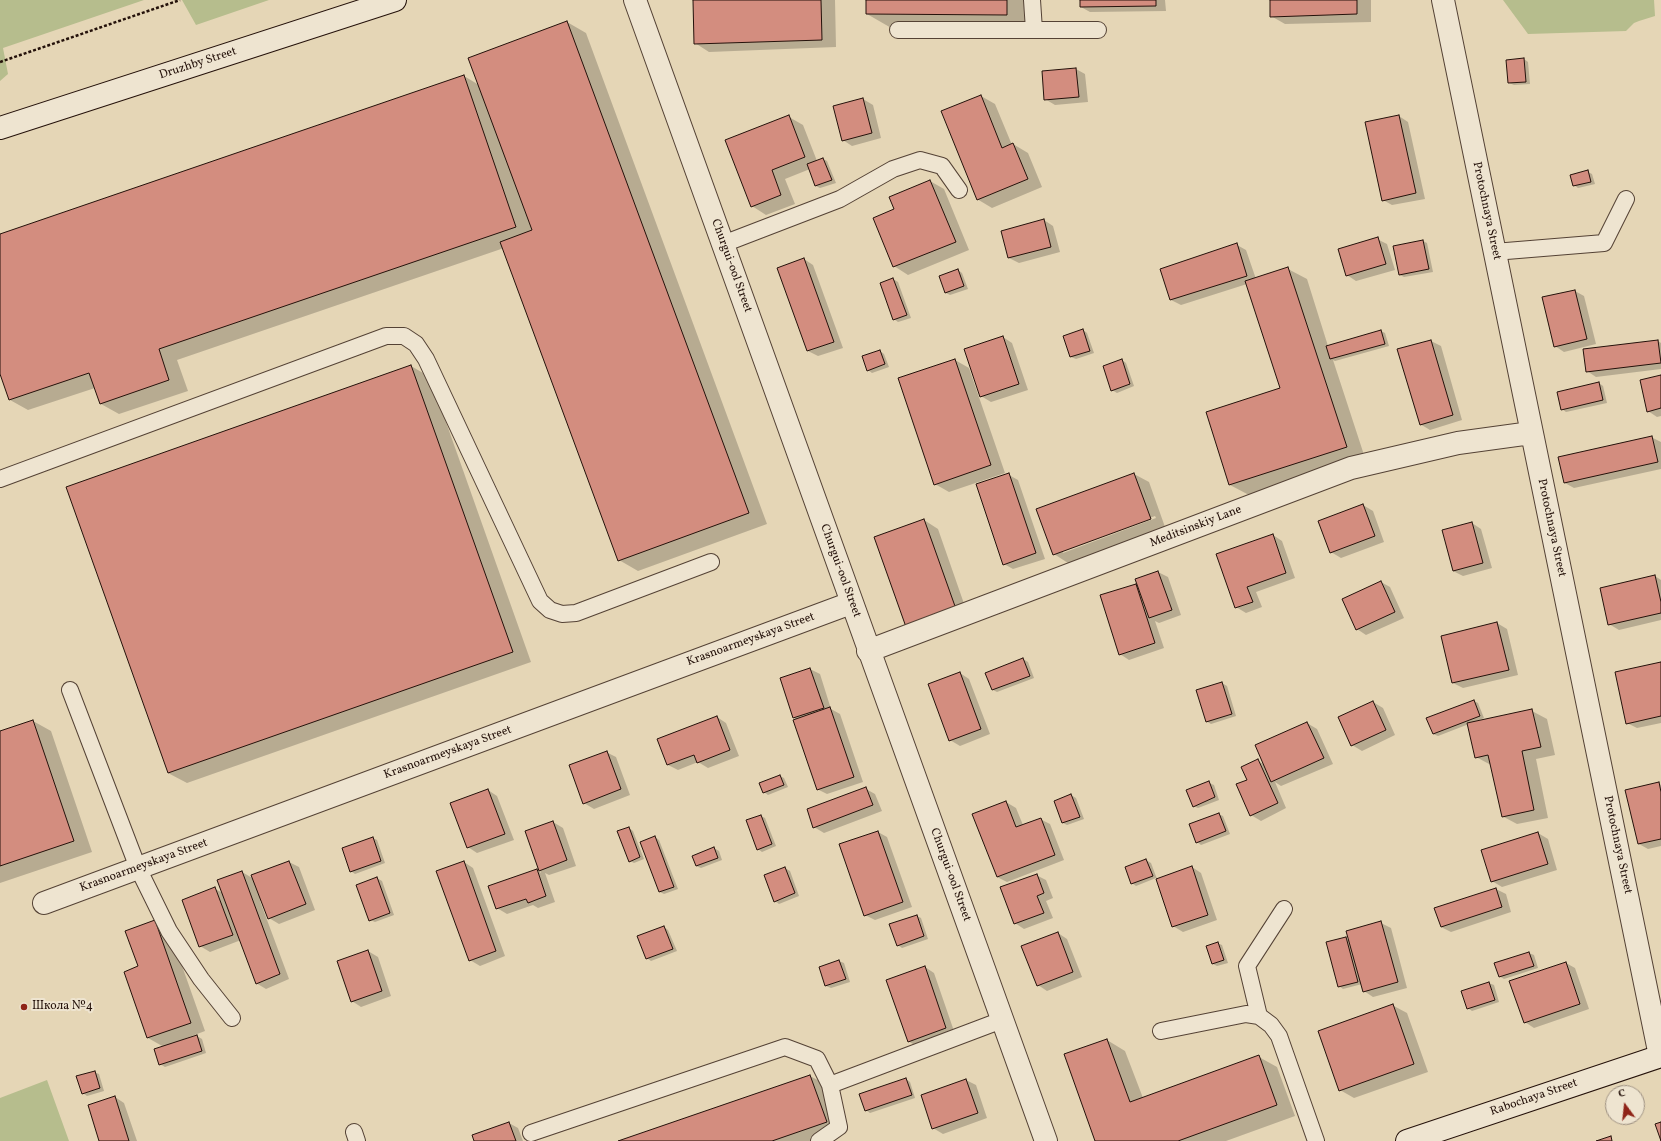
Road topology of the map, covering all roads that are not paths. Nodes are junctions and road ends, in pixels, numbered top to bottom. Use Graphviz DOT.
graph roads {
  1 [pos="395,0"];
  2 [pos="635,0"];
  3 [pos="1032,0"];
  4 [pos="1443,0"];
  5 [pos="898,30"];
  6 [pos="1034,30"];
  7 [pos="1098,30"];
  8 [pos="0,128"];
  9 [pos="959,190"];
  10 [pos="1626,199"];
  11 [pos="723,244"];
  12 [pos="1494,252"];
  13 [pos="1531,433"];
  14 [pos="0,479"];
  15 [pos="711,562"];
  16 [pos="851,603"];
  17 [pos="868,651"];
  18 [pos="70,690"];
  19 [pos="138,868"];
  20 [pos="44,903"];
  21 [pos="1284,910"];
  22 [pos="1259,1016"];
  23 [pos="232,1018"];
  24 [pos="1002,1020"];
  25 [pos="1161,1031"];
  26 [pos="1661,1056"];
  27 [pos="830,1085"];
  28 [pos="531,1133"];
  29 [pos="819,1141"];
  30 [pos="1046,1141"];
  31 [pos="1316,1141"];
  32 [pos="1407,1141"];
  1 -- 8 [label="street, Druzhby Street"];
  2 -- 11 [label="street, Churgui-ool Street"];
  3 -- 6 [label="lane"];
  4 -- 12 [label="street, Protochnaya Street"];
  5 -- 6 [label="lane"];
  6 -- 7 [label="lane"];
  9 -- 11 [label="lane"];
  10 -- 12 [label="lane"];
  11 -- 16 [label="street, Churgui-ool Street"];
  12 -- 13 [label="street, Protochnaya Street"];
  13 -- 17 [label="street, Meditsinskiy Lane"];
  13 -- 26 [label="street, Protochnaya Street"];
  14 -- 15 [label="lane"];
  16 -- 17 [label="street, Churgui-ool Street"];
  16 -- 19 [label="street, Krasnoarmeyskaya Street"];
  17 -- 24 [label="street, Churgui-ool Street"];
  18 -- 19 [label="lane"];
  19 -- 20 [label="street, Krasnoarmeyskaya Street"];
  19 -- 23 [label="lane"];
  21 -- 22 [label="lane"];
  22 -- 25 [label="lane"];
  22 -- 31 [label="lane"];
  24 -- 27 [label="lane"];
  24 -- 30 [label="street, Churgui-ool Street"];
  26 -- 32 [label="street, Rabochaya Street"];
  27 -- 28 [label="lane"];
  27 -- 29 [label="lane"];
}
